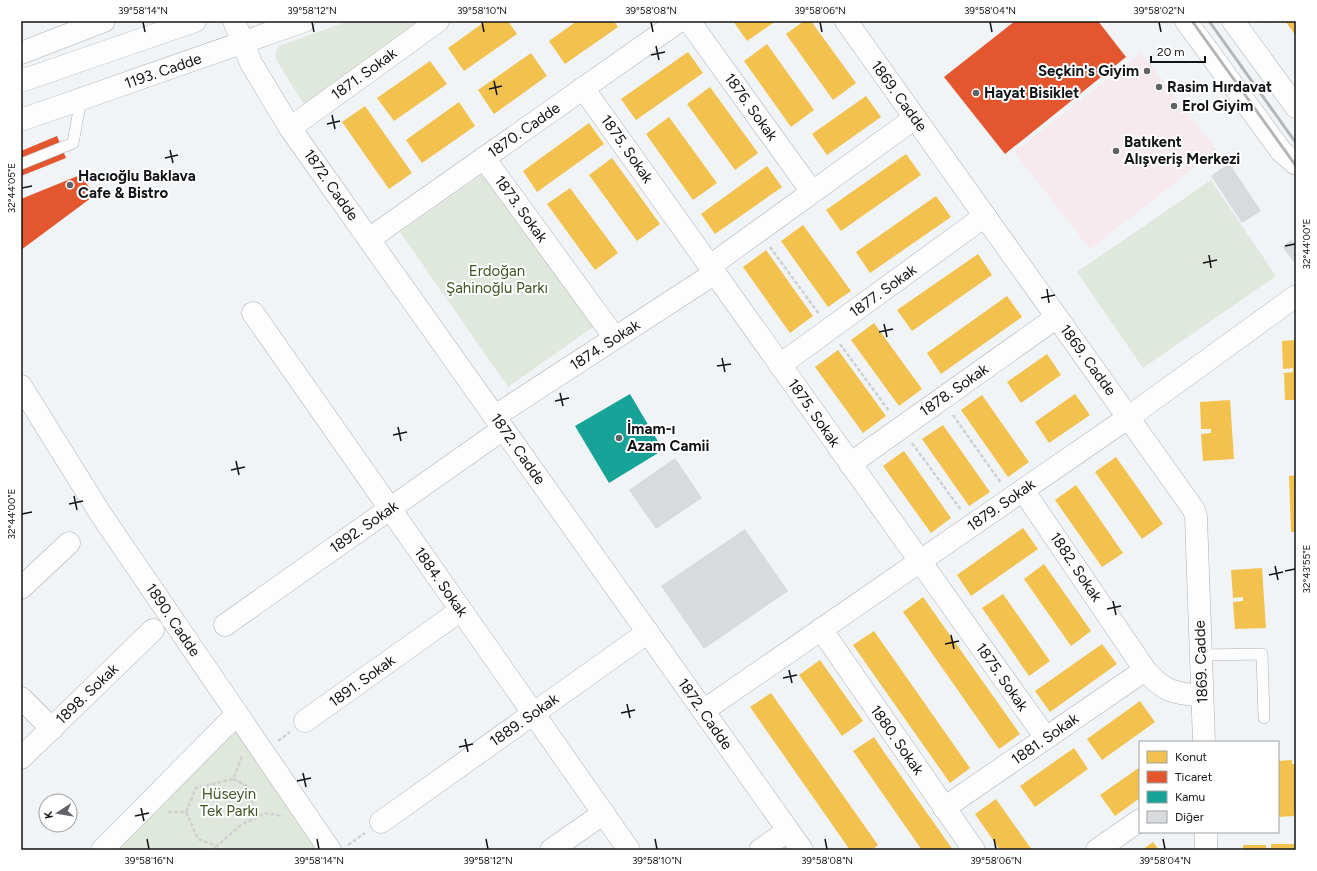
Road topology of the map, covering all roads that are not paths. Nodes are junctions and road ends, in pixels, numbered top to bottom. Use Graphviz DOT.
graph roads {
  1 [pos="104,21"];
  2 [pos="195,21"];
  3 [pos="234,21"];
  4 [pos="304,21"];
  5 [pos="438,21"];
  6 [pos="679,21"];
  7 [pos="689,21"];
  8 [pos="846,21"];
  9 [pos="1186,21"];
  10 [pos="1233,21"];
  11 [pos="244,43"];
  12 [pos="21,53"];
  13 [pos="21,81"];
  14 [pos="583,88"];
  15 [pos="82,99"];
  16 [pos="1296,107"];
  17 [pos="915,118"];
  18 [pos="21,120"];
  19 [pos="290,128"];
  20 [pos="1288,157"];
  21 [pos="484,158"];
  22 [pos="21,164"];
  23 [pos="1296,178"];
  24 [pos="812,192"];
  25 [pos="985,216"];
  26 [pos="369,239"];
  27 [pos="712,269"];
  28 [pos="1296,296"];
  29 [pos="253,313"];
  30 [pos="1057,316"];
  31 [pos="615,338"];
  32 [pos="780,365"];
  33 [pos="21,386"];
  34 [pos="1129,417"];
  35 [pos="499,423"];
  36 [pos="850,464"];
  37 [pos="1017,494"];
  38 [pos="390,509"];
  39 [pos="69,543"];
  40 [pos="920,561"];
  41 [pos="21,588"];
  42 [pos="461,610"];
  43 [pos="225,625"];
  44 [pos="153,630"];
  45 [pos="821,630"];
  46 [pos="648,632"];
  47 [pos="1201,655"];
  48 [pos="1145,670"];
  49 [pos="1202,696"];
  50 [pos="21,698"];
  51 [pos="703,711"];
  52 [pos="534,713"];
  53 [pos="237,714"];
  54 [pos="1264,718"];
  55 [pos="305,721"];
  56 [pos="52,729"];
  57 [pos="1046,738"];
  58 [pos="1204,741"];
  59 [pos="21,758"];
  60 [pos="944,808"];
  61 [pos="604,814"];
  62 [pos="1139,821"];
  63 [pos="381,822"];
  64 [pos="788,831"];
  65 [pos="1206,833"];
  66 [pos="338,848"];
  67 [pos="102,850"];
  68 [pos="551,850"];
  69 [pos="629,850"];
  70 [pos="760,850"];
  71 [pos="802,850"];
  72 [pos="974,850"];
  73 [pos="1097,850"];
  74 [pos="1206,850"];
  1 -- 12 [label="street"];
  2 -- 13 [label="street"];
  3 -- 11 [label="street, 1872. Cadde"];
  4 -- 11 [label="street, 1193. Cadde"];
  5 -- 19 [label="street, 1871. Sokak"];
  6 -- 14 [label="street, 1870. Cadde"];
  7 -- 24 [label="street, 1876. Sokak"];
  8 -- 17 [label="street, 1869. Cadde"];
  9 -- 20 [label="street"];
  10 -- 16 [label="street"];
  11 -- 15 [label="street, 1193. Cadde"];
  11 -- 19 [label="street, 1872. Cadde"];
  14 -- 21 [label="street, 1870. Cadde"];
  14 -- 27 [label="street, 1875. Sokak"];
  15 -- 18 [label="street, 1193. Cadde"];
  15 -- 22 [label="lane"];
  17 -- 24 [label="street, 1874. Sokak"];
  17 -- 25 [label="street, 1869. Cadde"];
  19 -- 26 [label="street, 1872. Cadde"];
  20 -- 23 [label="street"];
  21 -- 26 [label="street, 1870. Cadde"];
  21 -- 31 [label="street, 1873. Sokak"];
  24 -- 27 [label="street, 1874. Sokak"];
  25 -- 30 [label="street, 1869. Cadde"];
  25 -- 32 [label="street, 1877. Sokak"];
  26 -- 35 [label="street, 1872. Cadde"];
  27 -- 31 [label="street, 1874. Sokak"];
  27 -- 32 [label="street, 1875. Sokak"];
  28 -- 34 [label="street, 1879. Sokak"];
  29 -- 38 [label="street, 1884. Sokak"];
  30 -- 34 [label="street, 1869. Cadde"];
  30 -- 36 [label="street, 1878. Sokak"];
  31 -- 35 [label="street, 1874. Sokak"];
  32 -- 36 [label="street, 1875. Sokak"];
  33 -- 53 [label="street, 1890. Cadde"];
  34 -- 37 [label="street, 1879. Sokak"];
  34 -- 47 [label="street, 1869. Cadde"];
  35 -- 38 [label="street, 1892. Sokak"];
  35 -- 46 [label="street, 1872. Cadde"];
  36 -- 40 [label="street, 1875. Sokak"];
  37 -- 40 [label="street, 1879. Sokak"];
  37 -- 48 [label="street, 1882. Sokak"];
  38 -- 42 [label="street, 1884. Sokak"];
  38 -- 43 [label="street, 1892. Sokak"];
  39 -- 41 [label="street"];
  40 -- 45 [label="street, 1879. Sokak"];
  40 -- 57 [label="street, 1875. Sokak"];
  42 -- 52 [label="street, 1884. Sokak"];
  42 -- 55 [label="street, 1891. Sokak"];
  44 -- 56 [label="street, 1898. Sokak"];
  45 -- 51 [label="street, 1879. Sokak"];
  45 -- 60 [label="street, 1880. Sokak"];
  46 -- 51 [label="street, 1872. Cadde"];
  46 -- 52 [label="street, 1889. Sokak"];
  47 -- 49 [label="street, 1869. Cadde"];
  47 -- 54 [label="lane"];
  48 -- 49 [label="street, 1882. Sokak"];
  48 -- 57 [label="street, 1881. Sokak"];
  49 -- 58 [label="street, 1869. Cadde"];
  50 -- 56 [label="street"];
  51 -- 64 [label="street, 1872. Cadde"];
  52 -- 61 [label="street, 1884. Sokak"];
  52 -- 63 [label="street, 1889. Sokak"];
  53 -- 66 [label="street, 1890. Cadde"];
  53 -- 67 [label="street"];
  56 -- 59 [label="street, 1898. Sokak"];
  57 -- 60 [label="street, 1881. Sokak"];
  60 -- 72 [label="street, 1880. Sokak"];
  61 -- 68 [label="street"];
  61 -- 69 [label="street, 1884. Sokak"];
  62 -- 73 [label="street"];
  64 -- 70 [label="street"];
  64 -- 71 [label="street, 1872. Cadde"];
  65 -- 74 [label="street"];
}
